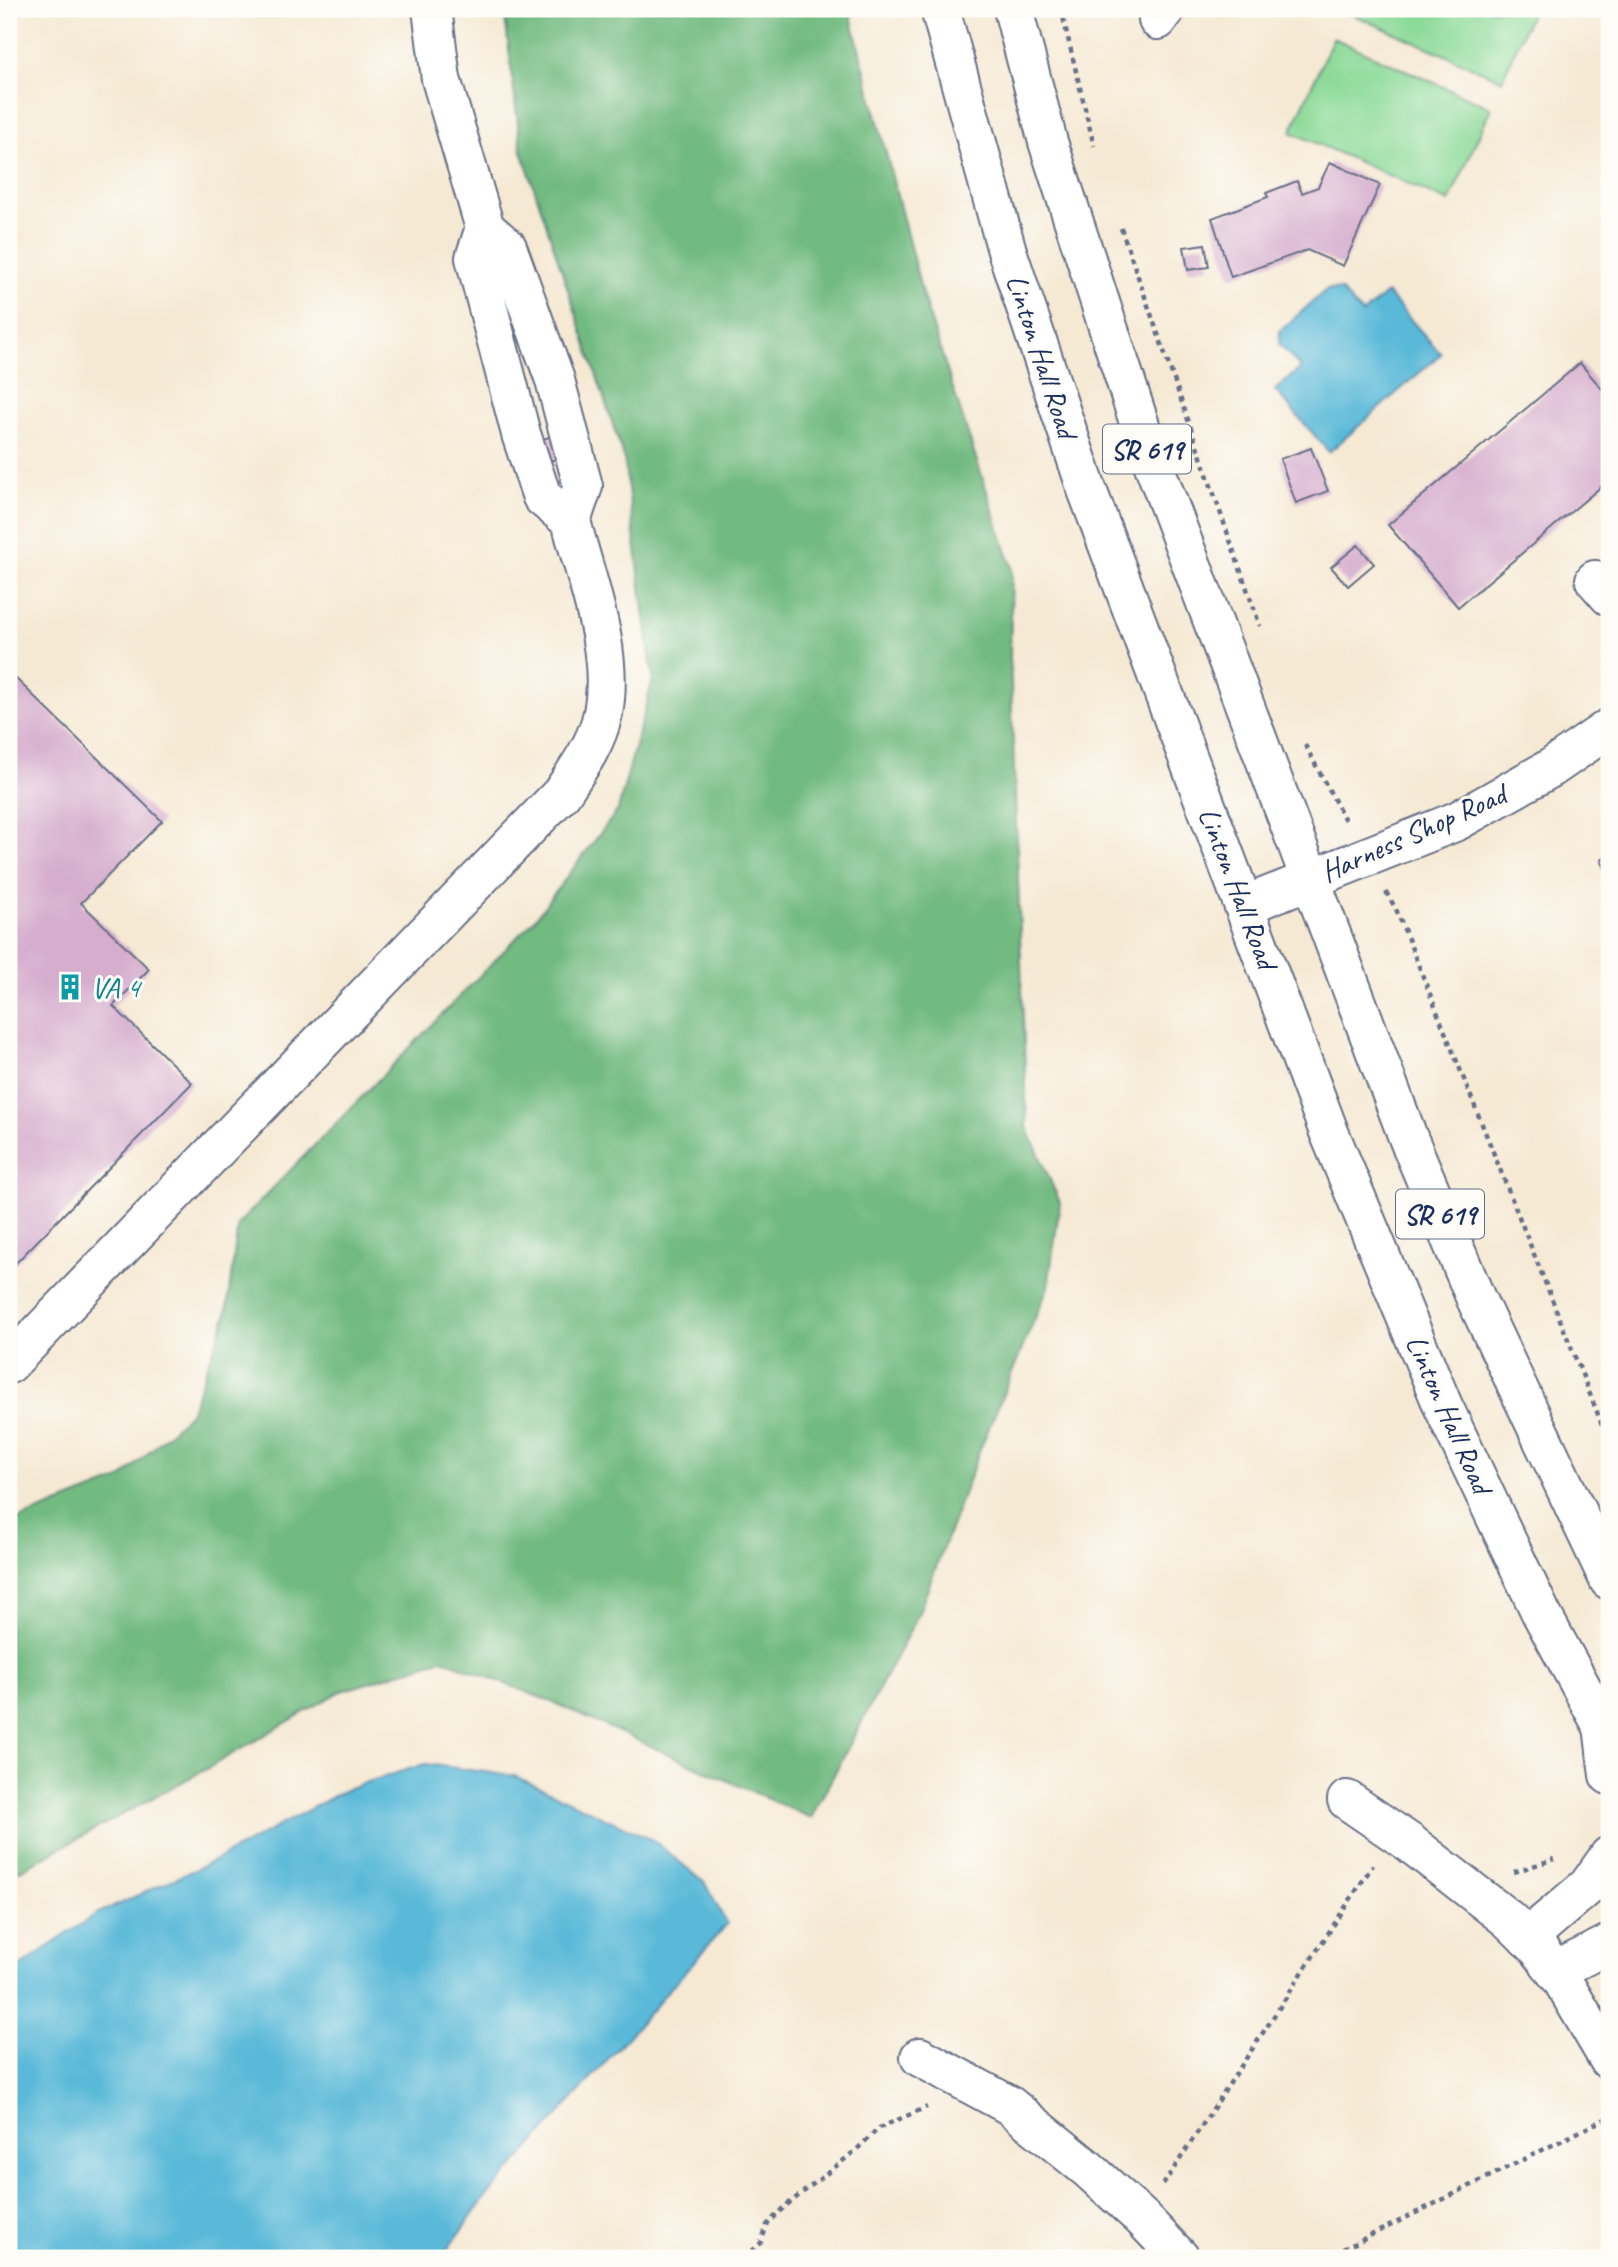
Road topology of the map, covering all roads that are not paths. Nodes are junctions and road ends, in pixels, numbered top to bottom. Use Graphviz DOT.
graph roads {
  1 [pos="432,9"];
  2 [pos="940,9"];
  3 [pos="1013,9"];
  4 [pos="1609,728"];
  5 [pos="1312,878"];
  6 [pos="1245,905"];
  7 [pos="9,1364"];
  8 [pos="1609,1580"];
  9 [pos="1606,1732"];
  10 [pos="1609,1775"];
  11 [pos="1347,1800"];
  12 [pos="1609,1856"];
  13 [pos="1527,1938"];
  14 [pos="1609,1944"];
  15 [pos="1555,1971"];
  16 [pos="920,2057"];
  17 [pos="1609,2060"];
  18 [pos="1180,2258"];
  1 -- 7 [label="main road"];
  2 -- 6 [label="main road, Linton Hall Road / SR 619"];
  3 -- 5 [label="main road, SR 619"];
  4 -- 5 [label="main road, Harness Shop Road"];
  5 -- 6 [label="main road, Harness Shop Road"];
  5 -- 8 [label="main road, SR 619"];
  6 -- 9 [label="main road, Linton Hall Road / SR 619"];
  9 -- 10 [label="main road"];
  11 -- 13 [label="main road"];
  12 -- 13 [label="main road"];
  13 -- 15 [label="main road"];
  14 -- 15 [label="main road"];
  15 -- 17 [label="main road"];
  16 -- 18 [label="main road"];
}
